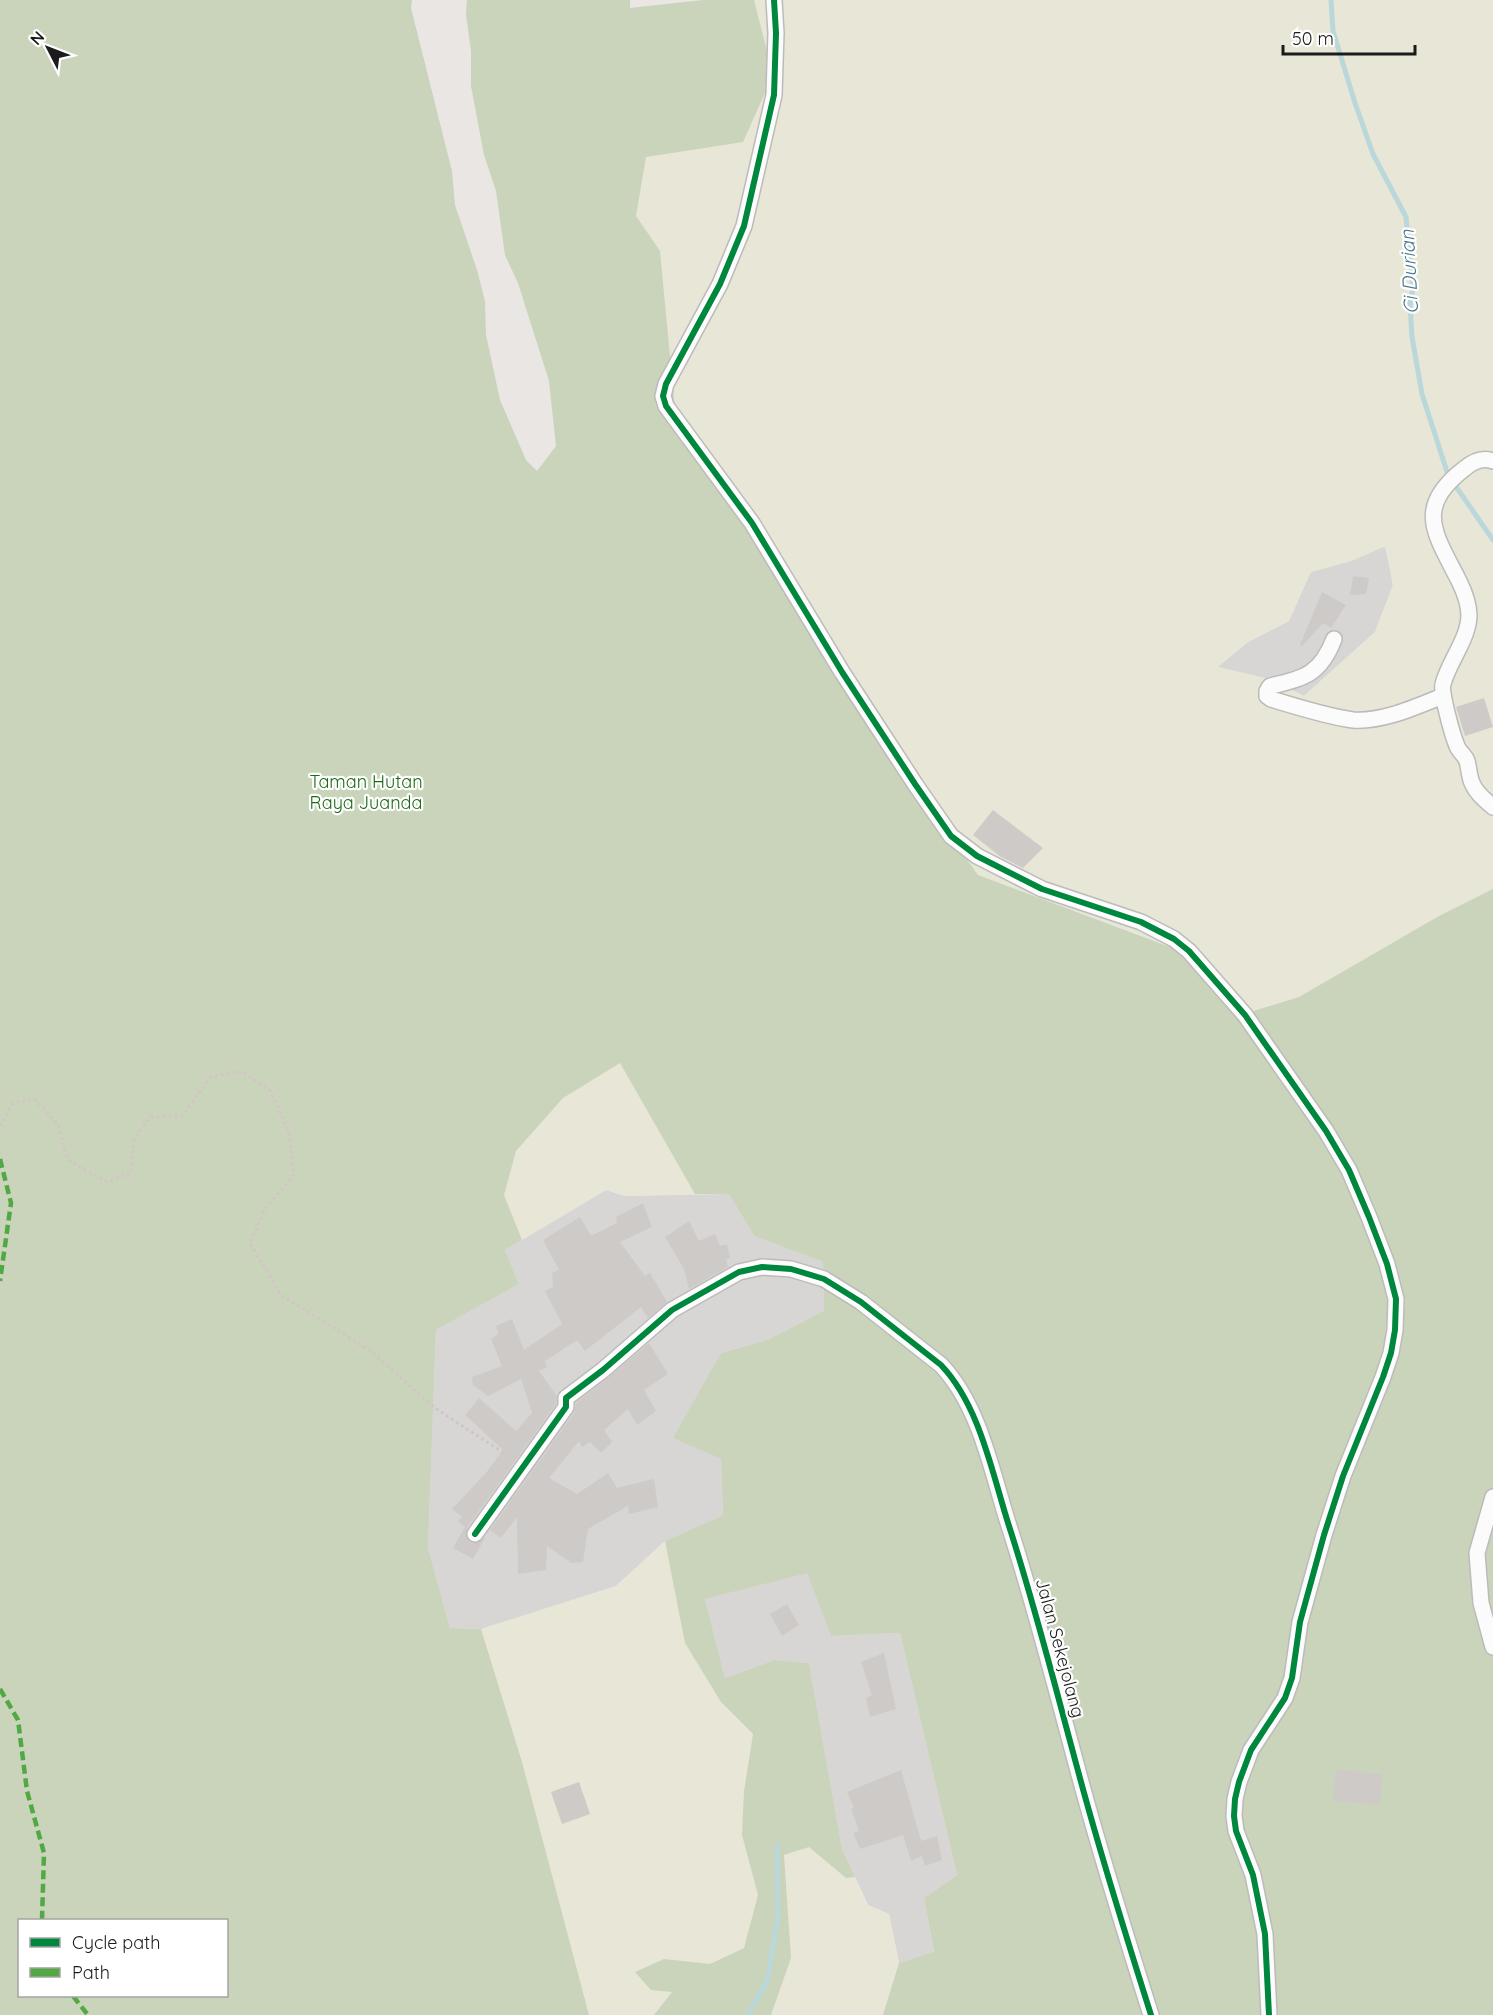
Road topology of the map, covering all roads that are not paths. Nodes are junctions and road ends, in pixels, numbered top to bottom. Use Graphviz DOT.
graph roads {
  1 [pos="774,0"];
  2 [pos="1493,460"];
  3 [pos="1334,639"];
  4 [pos="1443,696"];
  5 [pos="1493,807"];
  6 [pos="1493,1497"];
  7 [pos="475,1534"];
  8 [pos="1493,1647"];
  9 [pos="1151,2015"];
  10 [pos="1269,2015"];
  1 -- 10 [label="street"];
  2 -- 4 [label="street"];
  3 -- 4 [label="street"];
  4 -- 5 [label="street"];
  6 -- 8 [label="street"];
  7 -- 9 [label="street, Jalan Sekejolang"];
}
